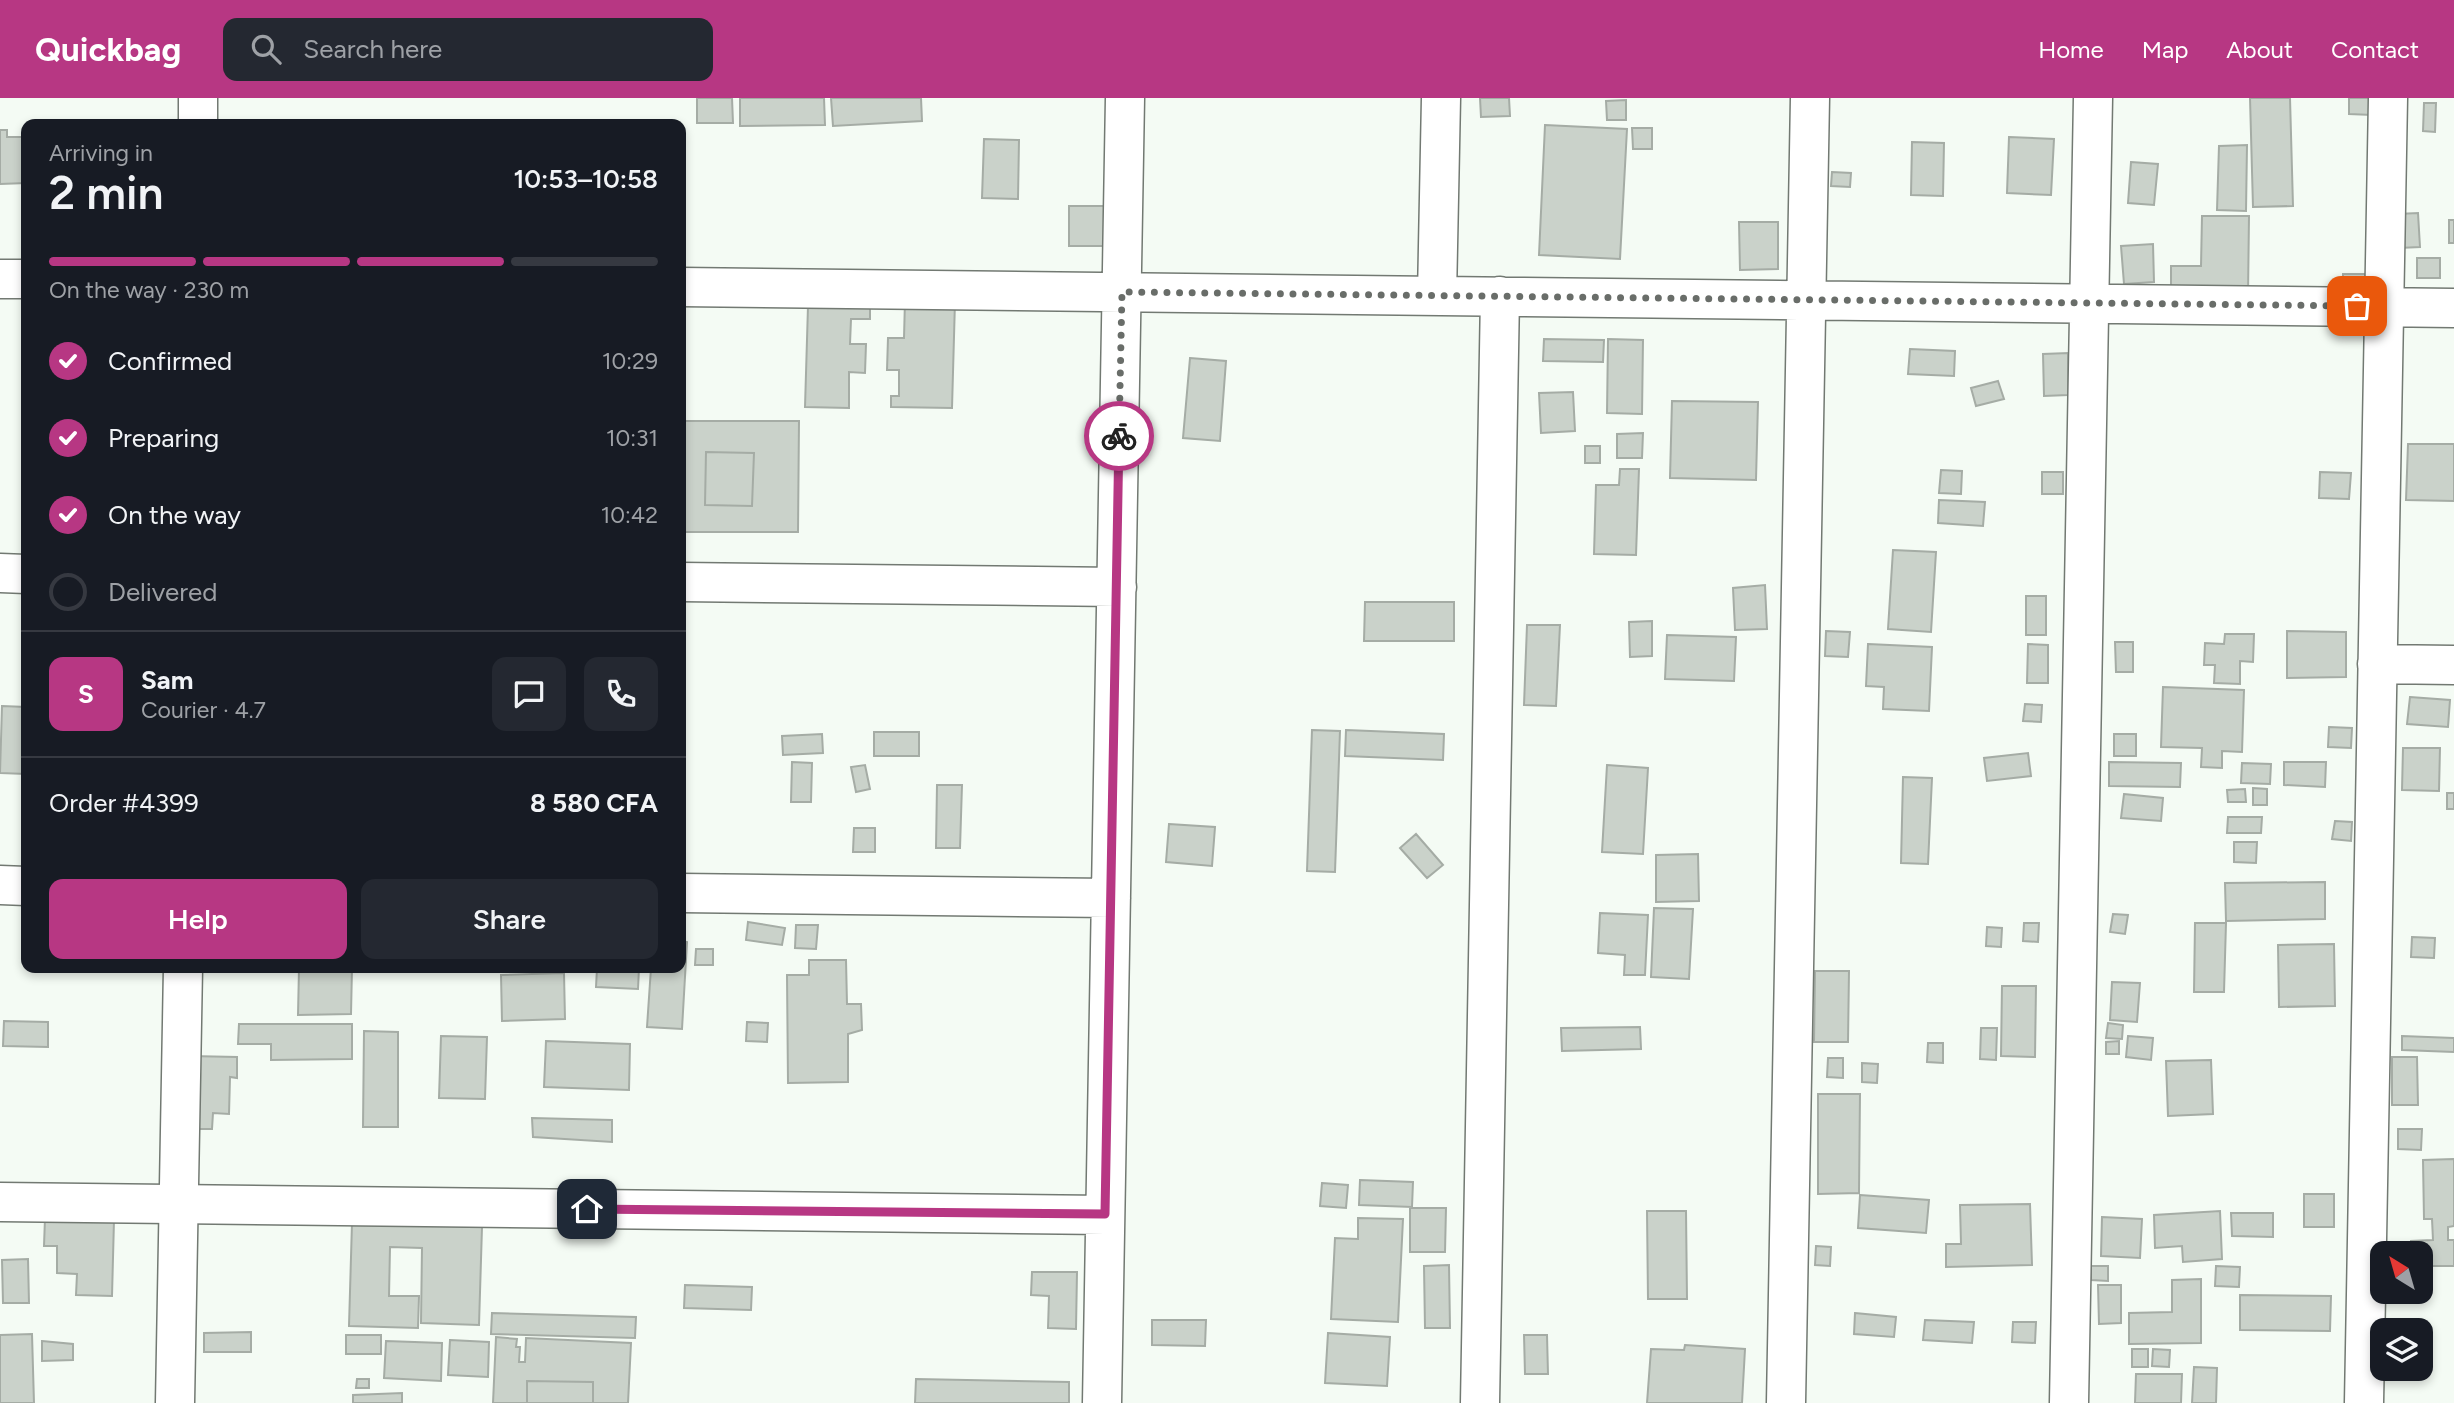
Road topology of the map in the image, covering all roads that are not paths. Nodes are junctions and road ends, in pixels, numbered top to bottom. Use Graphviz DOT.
graph roads {
  1 [pos="198,98"];
  2 [pos="1125,98"];
  3 [pos="1441,98"];
  4 [pos="1810,98"];
  5 [pos="2093,98"];
  6 [pos="2388,98"];
  7 [pos="198,119"];
  8 [pos="0,279"];
  9 [pos="21,279"];
  10 [pos="686,287"];
  11 [pos="1122,292"];
  12 [pos="1437,296"];
  13 [pos="1500,296"];
  14 [pos="1806,300"];
  15 [pos="2089,303"];
  16 [pos="2384,307"];
  17 [pos="2454,307"];
  18 [pos="0,573"];
  19 [pos="21,574"];
  20 [pos="686,582"];
  21 [pos="1116,587"];
  22 [pos="2377,664"];
  23 [pos="2454,665"];
  24 [pos="0,885"];
  25 [pos="21,886"];
  26 [pos="686,893"];
  27 [pos="1111,898"];
  28 [pos="183,973"];
  29 [pos="0,1202"];
  30 [pos="179,1204"];
  31 [pos="1105,1214"];
  32 [pos="175,1403"];
  33 [pos="1102,1403"];
  34 [pos="1480,1403"];
  35 [pos="1786,1403"];
  36 [pos="2069,1403"];
  37 [pos="2364,1403"];
  1 -- 7 [label="street"];
  2 -- 11 [label="street"];
  3 -- 12 [label="street"];
  4 -- 14 [label="street"];
  5 -- 15 [label="street"];
  6 -- 16 [label="street"];
  8 -- 9 [label="street"];
  10 -- 11 [label="street"];
  11 -- 12 [label="street"];
  11 -- 21 [label="street"];
  12 -- 13 [label="street"];
  13 -- 14 [label="street"];
  13 -- 34 [label="street"];
  14 -- 15 [label="street"];
  14 -- 35 [label="street"];
  15 -- 16 [label="street"];
  15 -- 36 [label="street"];
  16 -- 17 [label="street"];
  16 -- 22 [label="street"];
  18 -- 19 [label="street"];
  20 -- 21 [label="street"];
  21 -- 27 [label="street"];
  22 -- 23 [label="street"];
  22 -- 37 [label="street"];
  24 -- 25 [label="street"];
  26 -- 27 [label="street"];
  27 -- 31 [label="street"];
  28 -- 30 [label="street"];
  29 -- 30 [label="street"];
  30 -- 31 [label="street"];
  30 -- 32 [label="street"];
  31 -- 33 [label="street"];
}
